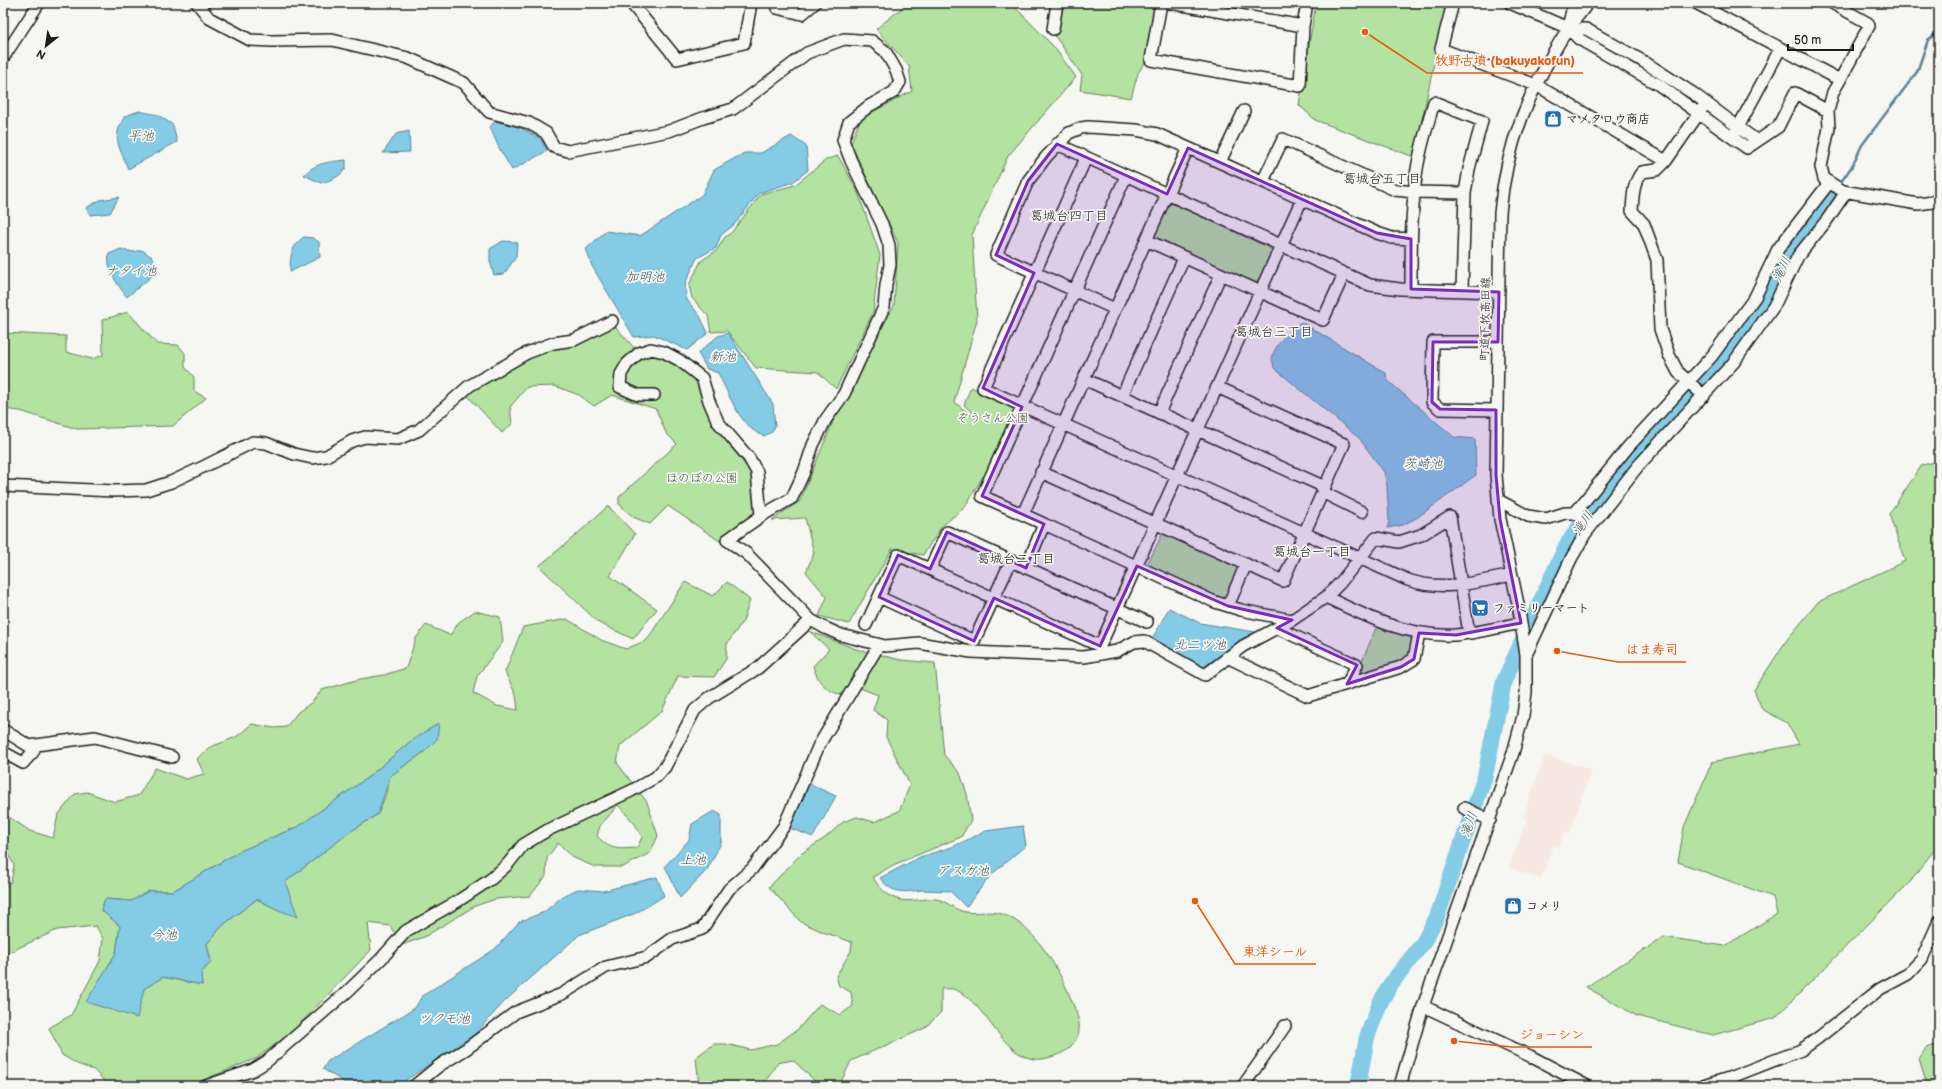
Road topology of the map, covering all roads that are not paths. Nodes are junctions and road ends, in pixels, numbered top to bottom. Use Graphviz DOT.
graph roads {
  1 [pos="39,3"];
  2 [pos="197,3"];
  3 [pos="631,3"];
  4 [pos="751,3"];
  5 [pos="778,3"];
  6 [pos="815,3"];
  7 [pos="1057,3"];
  8 [pos="1161,3"];
  9 [pos="1170,3"];
  10 [pos="1307,3"];
  11 [pos="1453,3"];
  12 [pos="1510,3"];
  13 [pos="1575,3"];
  14 [pos="1587,3"];
  15 [pos="1696,3"];
  16 [pos="1832,3"];
  17 [pos="1848,7"];
  18 [pos="1303,26"];
  19 [pos="1568,28"];
  20 [pos="1053,29"];
  21 [pos="1780,49"];
  22 [pos="3,58"];
  23 [pos="1840,80"];
  24 [pos="1536,85"];
  25 [pos="1706,103"];
  26 [pos="1244,111"];
  27 [pos="1828,111"];
  28 [pos="1699,113"];
  29 [pos="1738,127"];
  30 [pos="1732,137"];
  31 [pos="1757,141"];
  32 [pos="1058,144"];
  33 [pos="1188,148"];
  34 [pos="1086,158"];
  35 [pos="1666,161"];
  36 [pos="1220,162"];
  37 [pos="1126,176"];
  38 [pos="1263,181"];
  39 [pos="1829,183"];
  40 [pos="1843,191"];
  41 [pos="1414,192"];
  42 [pos="1465,193"];
  43 [pos="1167,194"];
  44 [pos="1302,199"];
  45 [pos="1939,199"];
  46 [pos="1807,214"];
  47 [pos="1822,226"];
  48 [pos="1411,239"];
  49 [pos="1146,240"];
  50 [pos="1281,245"];
  51 [pos="1184,258"];
  52 [pos="1034,273"];
  53 [pos="1221,274"];
  54 [pos="1344,274"];
  55 [pos="1411,289"];
  56 [pos="1462,290"];
  57 [pos="1074,291"];
  58 [pos="1260,291"];
  59 [pos="1499,292"];
  60 [pos="1115,309"];
  61 [pos="612,321"];
  62 [pos="1498,342"];
  63 [pos="1084,379"];
  64 [pos="1688,382"];
  65 [pos="1217,387"];
  66 [pos="654,395"];
  67 [pos="1122,396"];
  68 [pos="1704,396"];
  69 [pos="1022,407"];
  70 [pos="1496,410"];
  71 [pos="1159,414"];
  72 [pos="1063,425"];
  73 [pos="1198,431"];
  74 [pos="1042,472"];
  75 [pos="1177,476"];
  76 [pos="3,486"];
  77 [pos="1324,490"];
  78 [pos="1498,500"];
  79 [pos="1362,512"];
  80 [pos="1575,513"];
  81 [pos="1023,514"];
  82 [pos="761,516"];
  83 [pos="1044,524"];
  84 [pos="1156,524"];
  85 [pos="1592,525"];
  86 [pos="1304,534"];
  87 [pos="1360,559"];
  88 [pos="1011,561"];
  89 [pos="1246,564"];
  90 [pos="1137,566"];
  91 [pos="1026,568"];
  92 [pos="930,569"];
  93 [pos="1512,575"];
  94 [pos="1461,585"];
  95 [pos="879,597"];
  96 [pos="1326,597"];
  97 [pos="994,598"];
  98 [pos="1228,606"];
  99 [pos="1118,609"];
  100 [pos="811,620"];
  101 [pos="1292,620"];
  102 [pos="1147,622"];
  103 [pos="1521,623"];
  104 [pos="866,625"];
  105 [pos="1277,628"];
  106 [pos="1419,633"];
  107 [pos="1469,633"];
  108 [pos="879,645"];
  109 [pos="1526,655"];
  110 [pos="1227,657"];
  111 [pos="1347,684"];
  112 [pos="3,730"];
  113 [pos="35,746"];
  114 [pos="3,752"];
  115 [pos="172,757"];
  116 [pos="1464,808"];
  117 [pos="1487,819"];
  118 [pos="1939,921"];
  119 [pos="1423,1006"];
  120 [pos="1285,1026"];
  121 [pos="206,1086"];
  122 [pos="414,1086"];
  123 [pos="1243,1086"];
  124 [pos="1400,1086"];
  125 [pos="1587,1086"];
  126 [pos="1703,1086"];
  1 -- 22 [label="street"];
  2 -- 82 [label="street"];
  3 -- 4 [label="street"];
  5 -- 6 [label="street"];
  7 -- 20 [label="street"];
  8 -- 18 [label="street"];
  9 -- 18 [label="street"];
  10 -- 18 [label="street"];
  11 -- 24 [label="street"];
  12 -- 19 [label="street"];
  13 -- 19 [label="street"];
  14 -- 19 [label="street"];
  15 -- 21 [label="street"];
  16 -- 17 [label="street"];
  17 -- 23 [label="street"];
  19 -- 24 [label="street, 町道下牧高田線"];
  19 -- 25 [label="street"];
  19 -- 28 [label="street"];
  21 -- 23 [label="street"];
  21 -- 29 [label="street"];
  23 -- 27 [label="street"];
  24 -- 35 [label="street"];
  24 -- 59 [label="street, 町道下牧高田線"];
  25 -- 28 [label="street"];
  25 -- 29 [label="street"];
  26 -- 36 [label="street"];
  27 -- 31 [label="street"];
  27 -- 39 [label="street"];
  28 -- 30 [label="street"];
  28 -- 35 [label="street"];
  29 -- 30 [label="street"];
  29 -- 31 [label="street"];
  30 -- 31 [label="street"];
  32 -- 33 [label="street"];
  32 -- 34 [label="street"];
  32 -- 52 [label="street"];
  33 -- 36 [label="street"];
  33 -- 43 [label="street"];
  34 -- 37 [label="street"];
  34 -- 52 [label="street"];
  35 -- 64 [label="street"];
  36 -- 38 [label="street"];
  37 -- 43 [label="street"];
  37 -- 57 [label="street"];
  38 -- 41 [label="street"];
  38 -- 44 [label="street"];
  39 -- 40 [label="street"];
  39 -- 46 [label="street"];
  40 -- 45 [label="street"];
  40 -- 47 [label="street"];
  41 -- 42 [label="street"];
  41 -- 42 [label="street"];
  41 -- 48 [label="street"];
  42 -- 56 [label="street"];
  43 -- 49 [label="street"];
  43 -- 50 [label="street"];
  44 -- 48 [label="street"];
  44 -- 50 [label="street"];
  46 -- 47 [label="street"];
  46 -- 64 [label="street"];
  47 -- 68 [label="street"];
  48 -- 55 [label="street"];
  49 -- 51 [label="street"];
  49 -- 60 [label="street"];
  50 -- 54 [label="street"];
  50 -- 58 [label="street"];
  51 -- 53 [label="street"];
  51 -- 67 [label="street"];
  52 -- 57 [label="street"];
  52 -- 69 [label="street"];
  53 -- 58 [label="street"];
  53 -- 71 [label="street"];
  54 -- 55 [label="street"];
  54 -- 58 [label="street"];
  55 -- 56 [label="street"];
  56 -- 59 [label="street"];
  57 -- 60 [label="street"];
  57 -- 69 [label="street"];
  58 -- 65 [label="street"];
  59 -- 62 [label="street, 町道下牧高田線"];
  60 -- 63 [label="street"];
  61 -- 76 [label="street"];
  62 -- 70 [label="street, 町道下牧高田線"];
  62 -- 70 [label="street"];
  63 -- 67 [label="street"];
  63 -- 72 [label="street"];
  64 -- 68 [label="street"];
  64 -- 80 [label="street"];
  65 -- 73 [label="street"];
  65 -- 77 [label="street"];
  66 -- 82 [label="street"];
  67 -- 71 [label="street"];
  68 -- 85 [label="street"];
  69 -- 72 [label="street"];
  69 -- 81 [label="street"];
  70 -- 78 [label="street, 町道下牧高田線"];
  71 -- 73 [label="street"];
  72 -- 74 [label="street"];
  72 -- 75 [label="street"];
  73 -- 75 [label="street"];
  73 -- 77 [label="street"];
  74 -- 81 [label="street"];
  74 -- 84 [label="street"];
  75 -- 84 [label="street"];
  75 -- 86 [label="street"];
  77 -- 79 [label="street"];
  77 -- 86 [label="street"];
  78 -- 80 [label="street"];
  78 -- 93 [label="street, 町道下牧高田線"];
  80 -- 85 [label="street"];
  81 -- 83 [label="street"];
  82 -- 100 [label="street"];
  83 -- 90 [label="street"];
  83 -- 91 [label="street"];
  84 -- 89 [label="street"];
  84 -- 90 [label="street"];
  85 -- 109 [label="street"];
  86 -- 87 [label="street"];
  86 -- 89 [label="street"];
  87 -- 94 [label="street"];
  87 -- 94 [label="street"];
  87 -- 96 [label="street"];
  88 -- 91 [label="street"];
  88 -- 92 [label="street"];
  88 -- 97 [label="street"];
  89 -- 98 [label="street"];
  90 -- 98 [label="street"];
  90 -- 99 [label="street"];
  91 -- 99 [label="street"];
  92 -- 95 [label="street"];
  92 -- 97 [label="street"];
  93 -- 94 [label="street"];
  93 -- 103 [label="street, 町道下牧高田線"];
  94 -- 107 [label="street"];
  95 -- 97 [label="street"];
  95 -- 104 [label="street"];
  96 -- 101 [label="street"];
  96 -- 106 [label="street"];
  97 -- 99 [label="street"];
  98 -- 101 [label="street"];
  99 -- 102 [label="street"];
  100 -- 108 [label="street"];
  100 -- 121 [label="street"];
  101 -- 105 [label="street"];
  103 -- 107 [label="street"];
  103 -- 109 [label="street, 町道下牧高田線"];
  105 -- 110 [label="street"];
  105 -- 111 [label="street"];
  106 -- 107 [label="street"];
  106 -- 111 [label="street"];
  108 -- 110 [label="street"];
  108 -- 122 [label="street"];
  109 -- 117 [label="street, 町道下牧高田線"];
  110 -- 111 [label="street"];
  112 -- 113 [label="street"];
  113 -- 114 [label="street"];
  113 -- 115 [label="street"];
  116 -- 117 [label="street"];
  117 -- 119 [label="street, 町道下牧高田線"];
  118 -- 126 [label="street"];
  119 -- 124 [label="street, 町道下牧高田線"];
  119 -- 125 [label="street"];
  120 -- 123 [label="street"];
}
